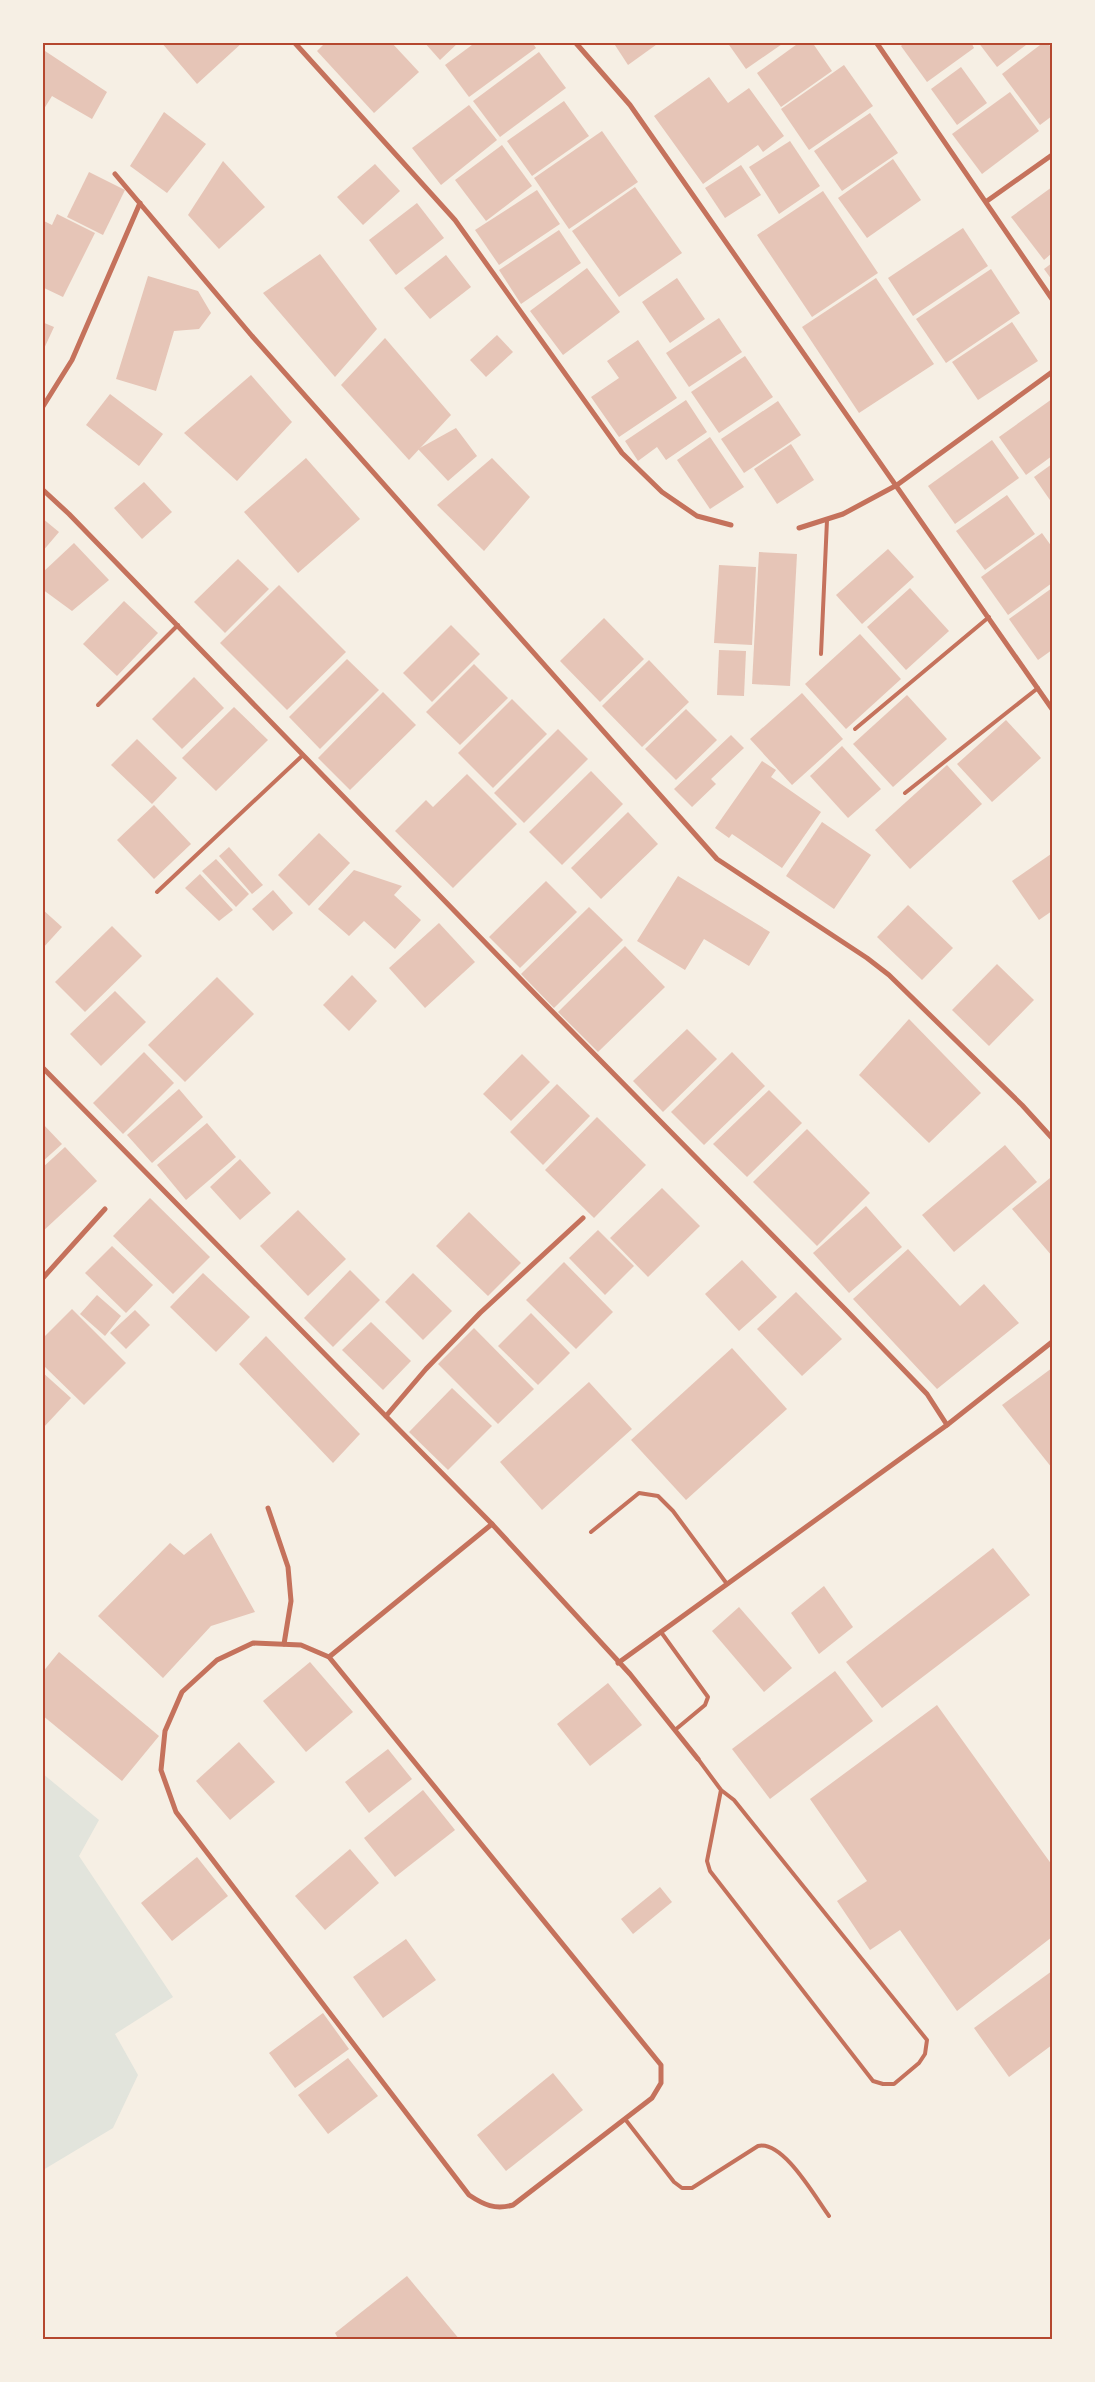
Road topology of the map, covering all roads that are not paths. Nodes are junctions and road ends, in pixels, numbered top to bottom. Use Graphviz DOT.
graph roads {
  1 [pos="294,42"];
  2 [pos="575,42"];
  3 [pos="876,42"];
  4 [pos="1052,154"];
  5 [pos="116,174"];
  6 [pos="987,201"];
  7 [pos="140,203"];
  8 [pos="1052,299"];
  9 [pos="1052,372"];
  10 [pos="42,408"];
  11 [pos="897,485"];
  12 [pos="42,489"];
  13 [pos="827,520"];
  14 [pos="731,526"];
  15 [pos="799,528"];
  16 [pos="988,616"];
  17 [pos="178,625"];
  18 [pos="821,654"];
  19 [pos="1038,688"];
  20 [pos="98,705"];
  21 [pos="1052,709"];
  22 [pos="856,729"];
  23 [pos="303,755"];
  24 [pos="905,793"];
  25 [pos="157,892"];
  26 [pos="42,1067"];
  27 [pos="1052,1138"];
  28 [pos="105,1209"];
  29 [pos="583,1218"];
  30 [pos="42,1279"];
  31 [pos="1052,1342"];
  32 [pos="386,1416"];
  33 [pos="947,1425"];
  34 [pos="268,1508"];
  35 [pos="492,1524"];
  36 [pos="591,1532"];
  37 [pos="727,1584"];
  38 [pos="661,1632"];
  39 [pos="284,1644"];
  40 [pos="329,1657"];
  41 [pos="618,1663"];
  42 [pos="675,1730"];
  43 [pos="698,1759"];
  44 [pos="721,1790"];
  45 [pos="625,2118"];
  46 [pos="829,2216"];
  1 -- 14 [label="street"];
  2 -- 11 [label="street"];
  3 -- 6 [label="street"];
  4 -- 6 [label="street"];
  5 -- 7 [label="street"];
  6 -- 8 [label="street"];
  7 -- 10 [label="street"];
  7 -- 27 [label="street"];
  9 -- 11 [label="street"];
  11 -- 13 [label="street"];
  11 -- 16 [label="street"];
  12 -- 17 [label="street"];
  13 -- 15 [label="street"];
  13 -- 18 [label="lane"];
  16 -- 19 [label="street"];
  16 -- 22 [label="lane"];
  17 -- 20 [label="lane"];
  17 -- 23 [label="street"];
  19 -- 21 [label="street"];
  19 -- 24 [label="lane"];
  23 -- 25 [label="lane"];
  23 -- 33 [label="street"];
  26 -- 32 [label="street"];
  28 -- 30 [label="street"];
  29 -- 32 [label="street"];
  31 -- 33 [label="street"];
  32 -- 35 [label="street"];
  33 -- 37 [label="street"];
  34 -- 39 [label="street"];
  35 -- 40 [label="street"];
  35 -- 41 [label="street"];
  36 -- 37 [label="lane"];
  37 -- 38 [label="street"];
  38 -- 41 [label="street"];
  38 -- 42 [label="lane"];
  39 -- 40 [label="street"];
  39 -- 45 [label="street"];
  40 -- 45 [label="street"];
  41 -- 42 [label="street"];
  42 -- 43 [label="street"];
  43 -- 44 [label="lane"];
  44 -- 44 [label="lane"];
  45 -- 46 [label="lane"];
}
